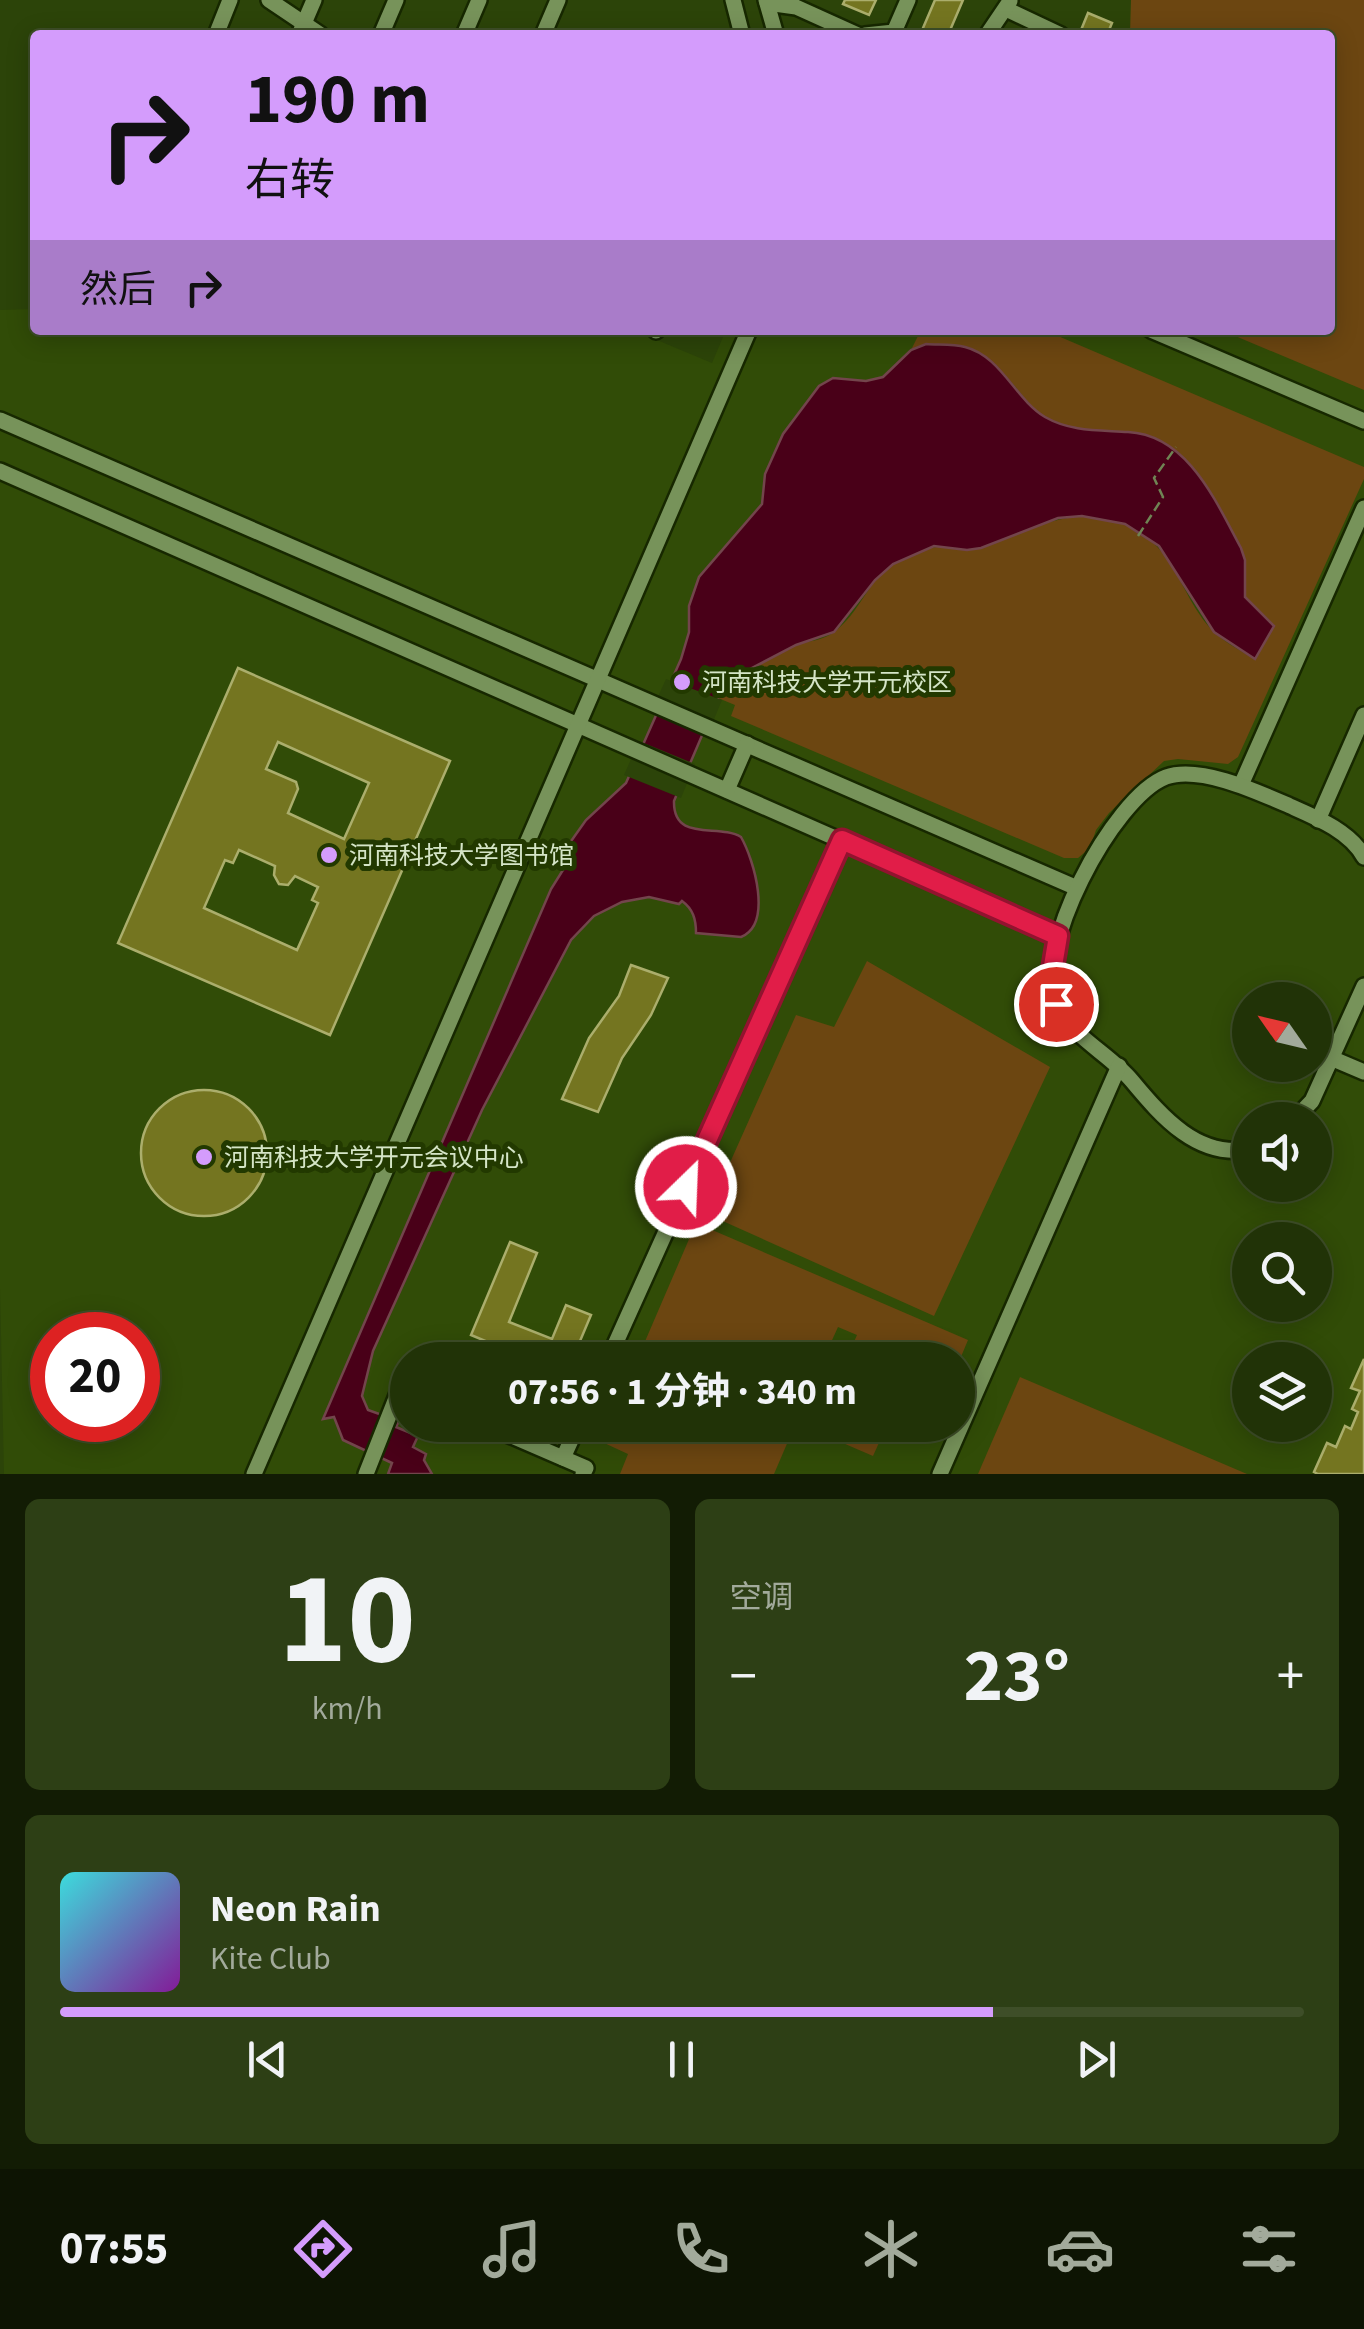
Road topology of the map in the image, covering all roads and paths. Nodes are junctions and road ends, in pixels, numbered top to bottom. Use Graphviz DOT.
graph roads {
  1 [pos="230,0"];
  2 [pos="269,0"];
  3 [pos="314,0"];
  4 [pos="396,0"];
  5 [pos="480,0"];
  6 [pos="558,0"];
  7 [pos="733,0"];
  8 [pos="908,0"];
  9 [pos="766,2"];
  10 [pos="1009,5"];
  11 [pos="810,6"];
  12 [pos="218,30"];
  13 [pos="301,30"];
  14 [pos="383,30"];
  15 [pos="466,30"];
  16 [pos="545,30"];
  17 [pos="741,30"];
  18 [pos="774,30"];
  19 [pos="853,30"];
  20 [pos="895,30"];
  21 [pos="991,30"];
  22 [pos="1053,30"];
  23 [pos="747,335"];
  24 [pos="1163,335"];
  25 [pos="0,420"];
  26 [pos="1364,420"];
  27 [pos="1176,447"];
  28 [pos="0,470"];
  29 [pos="1364,508"];
  30 [pos="1138,536"];
  31 [pos="597,680"];
  32 [pos="1364,715"];
  33 [pos="578,724"];
  34 [pos="746,744"];
  35 [pos="1241,785"];
  36 [pos="727,790"];
  37 [pos="1318,820"];
  38 [pos="842,840"];
  39 [pos="1364,857"];
  40 [pos="1077,888"];
  41 [pos="1058,936"];
  42 [pos="1364,986"];
  43 [pos="1359,1012"];
  44 [pos="1332,1056"];
  45 [pos="1332,1058"];
  46 [pos="1119,1066"];
  47 [pos="1364,1072"];
  48 [pos="1232,1152"];
  49 [pos="616,1342"];
  50 [pos="390,1414"];
  51 [pos="526,1442"];
  52 [pos="570,1442"];
  53 [pos="563,1458"];
  54 [pos="254,1474"];
  55 [pos="366,1474"];
  56 [pos="584,1474"];
  57 [pos="940,1474"];
  1 -- 12 [label="lane"];
  2 -- 13 [label="lane"];
  3 -- 13 [label="lane"];
  4 -- 14 [label="lane"];
  5 -- 15 [label="lane"];
  6 -- 16 [label="lane"];
  7 -- 17 [label="lane"];
  8 -- 20 [label="lane"];
  9 -- 11 [label="lane"];
  9 -- 18 [label="lane"];
  10 -- 21 [label="lane"];
  10 -- 22 [label="lane"];
  11 -- 19 [label="lane"];
  23 -- 31 [label="lane"];
  24 -- 26 [label="lane"];
  25 -- 31 [label="lane"];
  27 -- 30 [label="path"];
  28 -- 33 [label="lane"];
  29 -- 35 [label="lane"];
  31 -- 33 [label="lane"];
  31 -- 34 [label="lane"];
  32 -- 37 [label="lane"];
  33 -- 36 [label="lane"];
  33 -- 54 [label="lane"];
  34 -- 36 [label="lane"];
  34 -- 40 [label="lane"];
  35 -- 37 [label="lane"];
  35 -- 40 [label="lane"];
  36 -- 38 [label="lane"];
  37 -- 39 [label="lane"];
  38 -- 41 [label="lane"];
  38 -- 49 [label="lane"];
  40 -- 41 [label="lane"];
  41 -- 46 [label="lane"];
  42 -- 43 [label="lane"];
  43 -- 44 [label="lane"];
  45 -- 47 [label="lane"];
  46 -- 48 [label="lane"];
  46 -- 57 [label="lane"];
  50 -- 55 [label="lane"];
  51 -- 53 [label="lane"];
  52 -- 53 [label="lane"];
  53 -- 56 [label="lane"];
}
